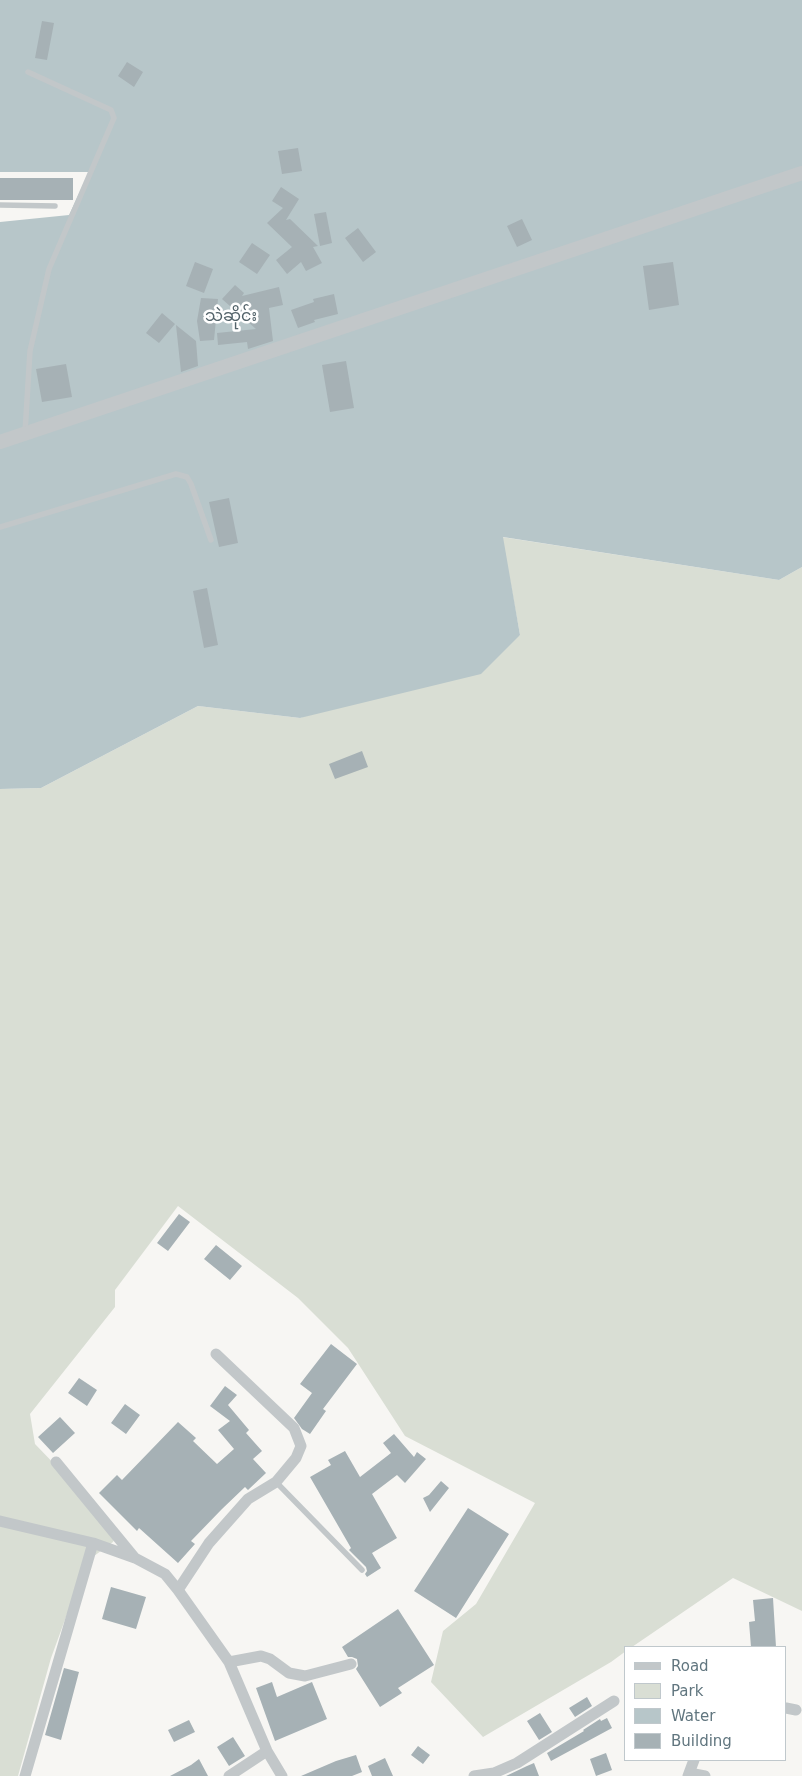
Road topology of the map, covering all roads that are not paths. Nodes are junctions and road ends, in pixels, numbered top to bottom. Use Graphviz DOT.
graph roads {
  1 [pos="28,72"];
  2 [pos="802,173"];
  3 [pos="0,205"];
  4 [pos="55,206"];
  5 [pos="25,434"];
  6 [pos="0,442"];
  7 [pos="0,527"];
  8 [pos="212,540"];
  9 [pos="216,1354"];
  10 [pos="56,1462"];
  11 [pos="276,1482"];
  12 [pos="0,1521"];
  13 [pos="93,1543"];
  14 [pos="135,1558"];
  15 [pos="362,1570"];
  16 [pos="178,1590"];
  17 [pos="228,1662"];
  18 [pos="350,1664"];
  19 [pos="614,1701"];
  20 [pos="267,1751"];
  21 [pos="694,1761"];
  22 [pos="689,1774"];
  23 [pos="25,1776"];
  24 [pos="229,1776"];
  25 [pos="282,1776"];
  26 [pos="474,1776"];
  27 [pos="705,1776"];
  1 -- 5 [label="lane"];
  2 -- 5 [label="street"];
  3 -- 4 [label="lane"];
  5 -- 6 [label="street"];
  7 -- 8 [label="lane"];
  9 -- 11 [label="street"];
  10 -- 14 [label="street"];
  11 -- 15 [label="lane"];
  11 -- 16 [label="street"];
  12 -- 13 [label="street"];
  13 -- 14 [label="street"];
  13 -- 23 [label="street"];
  14 -- 16 [label="street"];
  16 -- 17 [label="street"];
  17 -- 18 [label="street"];
  17 -- 20 [label="street"];
  19 -- 26 [label="street"];
  20 -- 24 [label="street"];
  20 -- 25 [label="street"];
  21 -- 22 [label="street"];
  22 -- 27 [label="street"];
}
